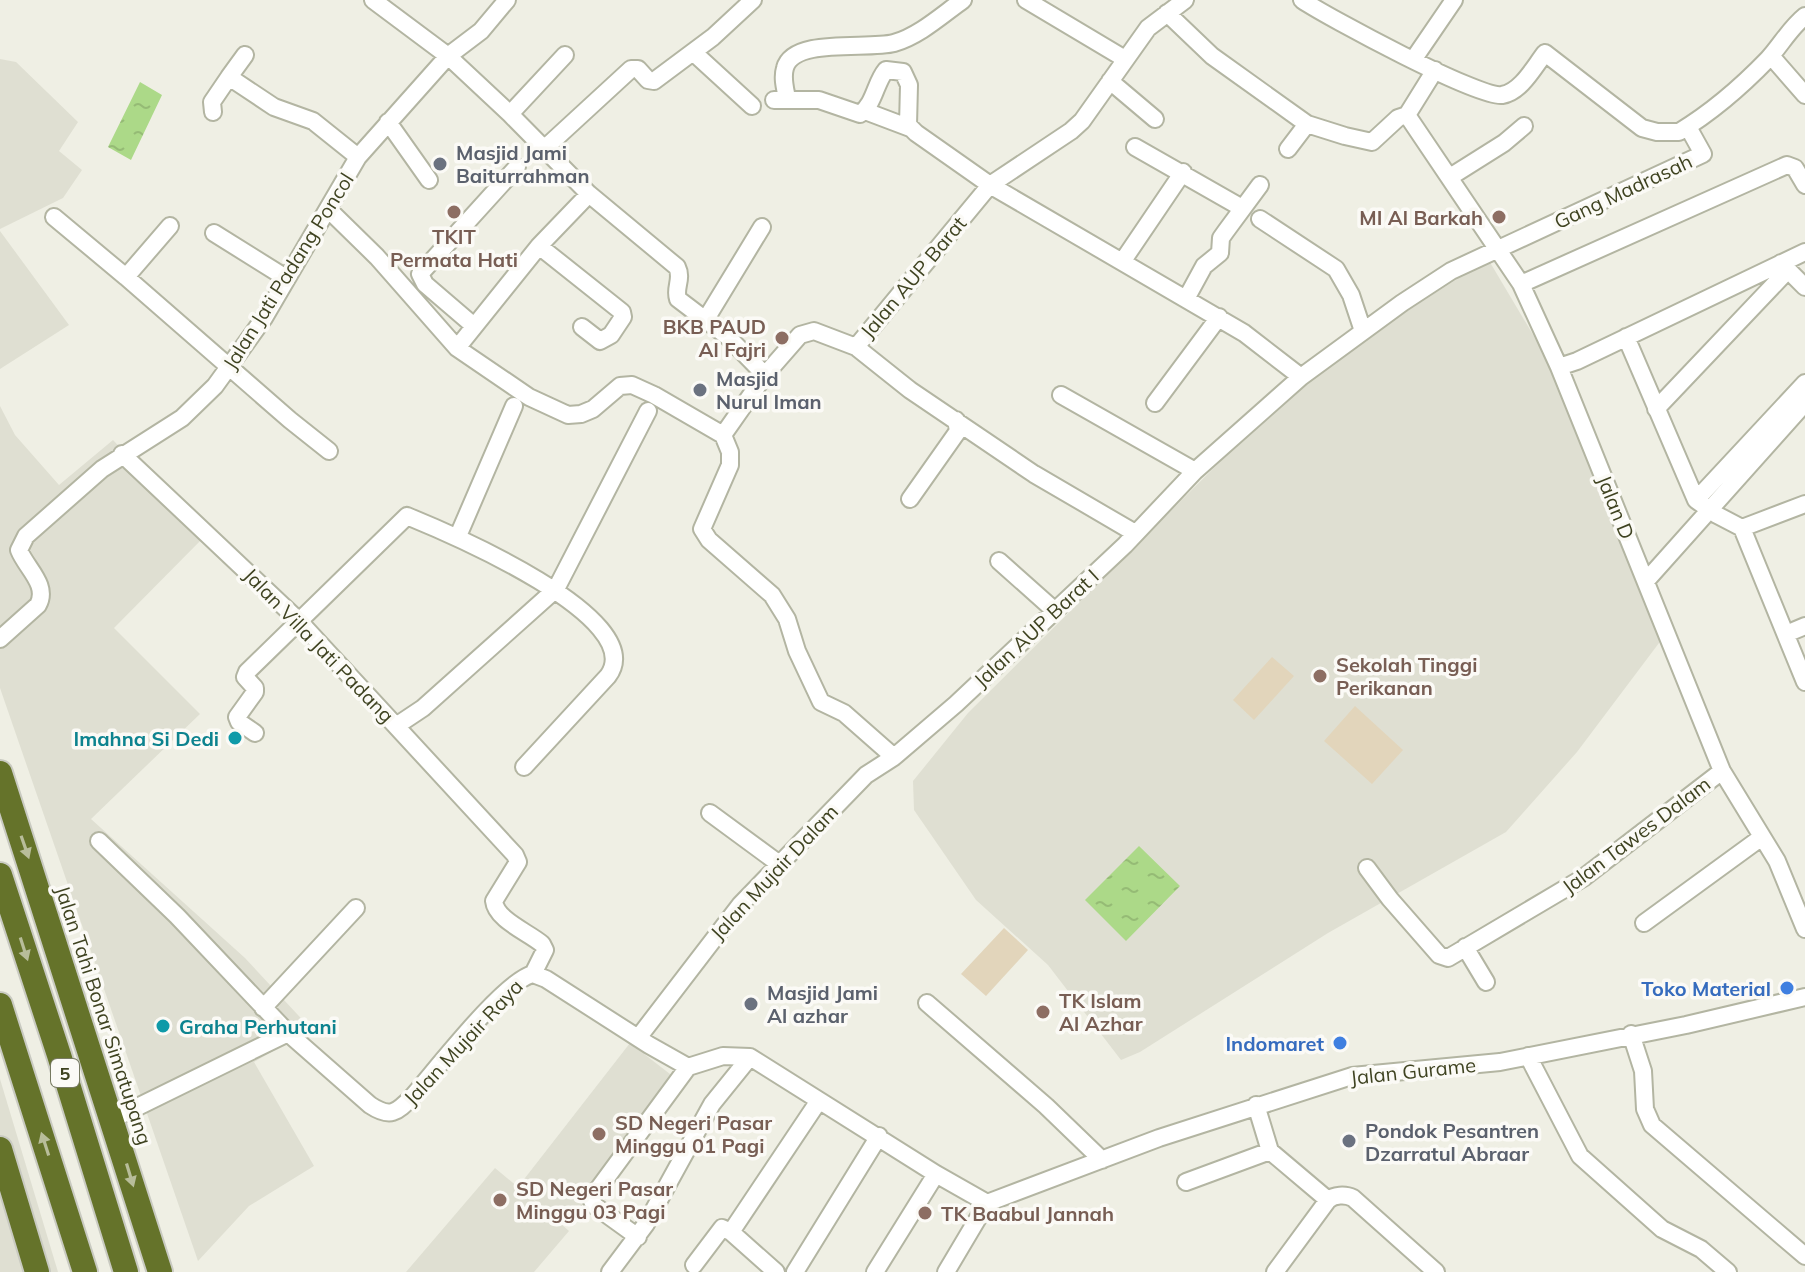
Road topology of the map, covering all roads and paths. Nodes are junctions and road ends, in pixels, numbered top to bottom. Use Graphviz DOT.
graph roads {
  1 [pos="373,0"];
  2 [pos="507,0"];
  3 [pos="753,0"];
  4 [pos="963,0"];
  5 [pos="1026,0"];
  6 [pos="1185,0"];
  7 [pos="1302,0"];
  8 [pos="1454,0"];
  9 [pos="1167,13"];
  10 [pos="1805,16"];
  11 [pos="693,52"];
  12 [pos="245,55"];
  13 [pos="565,55"];
  14 [pos="448,56"];
  15 [pos="1771,56"];
  16 [pos="1125,59"];
  17 [pos="1413,60"];
  18 [pos="1435,70"];
  19 [pos="229,77"];
  20 [pos="1110,81"];
  21 [pos="1805,95"];
  22 [pos="752,106"];
  23 [pos="865,111"];
  24 [pos="213,112"];
  25 [pos="510,114"];
  26 [pos="1407,115"];
  27 [pos="1155,119"];
  28 [pos="388,122"];
  29 [pos="1307,124"];
  30 [pos="1524,126"];
  31 [pos="1688,127"];
  32 [pos="910,128"];
  33 [pos="1135,147"];
  34 [pos="544,149"];
  35 [pos="1288,149"];
  36 [pos="358,157"];
  37 [pos="517,167"];
  38 [pos="1183,172"];
  39 [pos="1450,177"];
  40 [pos="429,180"];
  41 [pos="990,185"];
  42 [pos="1260,185"];
  43 [pos="1805,185"];
  44 [pos="589,194"];
  45 [pos="1242,208"];
  46 [pos="329,210"];
  47 [pos="54,217"];
  48 [pos="1260,219"];
  49 [pos="170,226"];
  50 [pos="762,227"];
  51 [pos="214,233"];
  52 [pos="539,246"];
  53 [pos="1498,248"];
  54 [pos="1805,252"];
  55 [pos="1122,262"];
  56 [pos="1784,266"];
  57 [pos="126,277"];
  58 [pos="286,278"];
  59 [pos="1521,284"];
  60 [pos="1805,287"];
  61 [pos="1186,299"];
  62 [pos="1219,317"];
  63 [pos="706,319"];
  64 [pos="474,326"];
  65 [pos="582,327"];
  66 [pos="1363,331"];
  67 [pos="1626,337"];
  68 [pos="856,347"];
  69 [pos="457,348"];
  70 [pos="230,367"];
  71 [pos="1559,367"];
  72 [pos="765,375"];
  73 [pos="1301,377"];
  74 [pos="1805,383"];
  75 [pos="1061,395"];
  76 [pos="1155,403"];
  77 [pos="1805,403"];
  78 [pos="514,406"];
  79 [pos="1656,409"];
  80 [pos="648,411"];
  81 [pos="956,420"];
  82 [pos="723,435"];
  83 [pos="329,451"];
  84 [pos="122,454"];
  85 [pos="1195,471"];
  86 [pos="910,499"];
  87 [pos="1700,504"];
  88 [pos="1805,504"];
  89 [pos="1742,528"];
  90 [pos="1135,533"];
  91 [pos="458,536"];
  92 [pos="999,561"];
  93 [pos="1647,575"];
  94 [pos="556,589"];
  95 [pos="1054,610"];
  96 [pos="298,620"];
  97 [pos="1805,626"];
  98 [pos="1786,634"];
  99 [pos="0,639"];
  100 [pos="1805,682"];
  101 [pos="396,726"];
  102 [pos="255,733"];
  103 [pos="894,757"];
  104 [pos="524,767"];
  105 [pos="1722,771"];
  106 [pos="0,773"];
  107 [pos="710,813"];
  108 [pos="1762,837"];
  109 [pos="99,841"];
  110 [pos="778,863"];
  111 [pos="1367,868"];
  112 [pos="0,875"];
  113 [pos="356,908"];
  114 [pos="1644,923"];
  115 [pos="1805,929"];
  116 [pos="1465,947"];
  117 [pos="533,974"];
  118 [pos="1486,982"];
  119 [pos="1805,997"];
  120 [pos="927,1003"];
  121 [pos="0,1005"];
  122 [pos="263,1008"];
  123 [pos="288,1033"];
  124 [pos="638,1038"];
  125 [pos="1632,1038"];
  126 [pos="750,1057"];
  127 [pos="1529,1059"];
  128 [pos="688,1067"];
  129 [pos="818,1102"];
  130 [pos="1258,1112"];
  131 [pos="113,1119"];
  132 [pos="879,1136"];
  133 [pos="1268,1146"];
  134 [pos="0,1149"];
  135 [pos="1102,1160"];
  136 [pos="936,1174"];
  137 [pos="4,1177"];
  138 [pos="1186,1182"];
  139 [pos="1328,1200"];
  140 [pos="987,1203"];
  141 [pos="731,1232"];
  142 [pos="638,1237"];
  143 [pos="1805,1256"];
  144 [pos="694,1265"];
  145 [pos="37,1272"];
  146 [pos="85,1272"];
  147 [pos="126,1272"];
  148 [pos="160,1272"];
  149 [pos="610,1272"];
  150 [pos="776,1272"];
  151 [pos="795,1272"];
  152 [pos="875,1272"];
  153 [pos="946,1272"];
  154 [pos="1275,1272"];
  155 [pos="1436,1272"];
  156 [pos="1728,1272"];
  1 -- 14 [label="street"];
  2 -- 14 [label="street, Jalan Jati Padang Poncol"];
  3 -- 11 [label="street"];
  4 -- 23 [label="street"];
  5 -- 16 [label="street"];
  6 -- 9 [label="street, Jalan AUP Barat"];
  7 -- 17 [label="street"];
  8 -- 17 [label="street"];
  9 -- 16 [label="street, Jalan AUP Barat"];
  9 -- 29 [label="street"];
  10 -- 15 [label="street, Gang Madrasah"];
  11 -- 22 [label="street"];
  11 -- 34 [label="street"];
  12 -- 19 [label="street"];
  13 -- 25 [label="street"];
  14 -- 25 [label="street"];
  14 -- 28 [label="street, Jalan Jati Padang Poncol"];
  15 -- 21 [label="street"];
  15 -- 31 [label="street, Gang Madrasah"];
  16 -- 20 [label="street, Jalan AUP Barat"];
  17 -- 18 [label="street"];
  18 -- 26 [label="street"];
  18 -- 31 [label="street"];
  19 -- 24 [label="street"];
  19 -- 36 [label="street"];
  20 -- 27 [label="street"];
  20 -- 41 [label="street, Jalan AUP Barat"];
  23 -- 32 [label="street"];
  23 -- 32 [label="street"];
  25 -- 34 [label="street"];
  26 -- 29 [label="street"];
  26 -- 39 [label="street"];
  28 -- 36 [label="street, Jalan Jati Padang Poncol"];
  28 -- 40 [label="street"];
  29 -- 35 [label="street"];
  30 -- 39 [label="street"];
  31 -- 53 [label="street, Gang Madrasah"];
  32 -- 41 [label="street"];
  33 -- 38 [label="street"];
  34 -- 44 [label="street"];
  36 -- 46 [label="street, Jalan Jati Padang Poncol"];
  37 -- 64 [label="street"];
  38 -- 45 [label="street"];
  38 -- 55 [label="street"];
  39 -- 53 [label="street"];
  41 -- 55 [label="street"];
  41 -- 68 [label="street, Jalan AUP Barat"];
  42 -- 45 [label="street"];
  43 -- 59 [label="street"];
  44 -- 52 [label="street"];
  44 -- 63 [label="street"];
  45 -- 61 [label="street"];
  46 -- 58 [label="street, Jalan Jati Padang Poncol"];
  46 -- 69 [label="street"];
  47 -- 57 [label="street"];
  48 -- 66 [label="street"];
  49 -- 57 [label="street"];
  50 -- 63 [label="street"];
  51 -- 58 [label="street"];
  52 -- 64 [label="street"];
  52 -- 65 [label="street"];
  53 -- 59 [label="street, Jalan D"];
  53 -- 66 [label="street, Jalan AUP Barat I"];
  54 -- 56 [label="street"];
  55 -- 61 [label="street"];
  56 -- 60 [label="street"];
  56 -- 67 [label="street"];
  56 -- 79 [label="street"];
  57 -- 70 [label="street"];
  58 -- 70 [label="street, Jalan Jati Padang Poncol"];
  59 -- 71 [label="street, Jalan D"];
  61 -- 62 [label="street"];
  62 -- 73 [label="street"];
  62 -- 76 [label="street"];
  63 -- 72 [label="street"];
  64 -- 69 [label="street"];
  66 -- 73 [label="street, Jalan AUP Barat I"];
  67 -- 71 [label="street"];
  67 -- 79 [label="street"];
  68 -- 72 [label="street, Jalan AUP Barat"];
  68 -- 81 [label="street"];
  69 -- 82 [label="street"];
  70 -- 83 [label="street"];
  70 -- 84 [label="street, Jalan Jati Padang Poncol"];
  71 -- 93 [label="street, Jalan D"];
  72 -- 82 [label="street, Jalan AUP Barat"];
  73 -- 85 [label="street, Jalan AUP Barat I"];
  74 -- 87 [label="street"];
  75 -- 85 [label="street"];
  77 -- 87 [label="street"];
  78 -- 91 [label="street"];
  79 -- 87 [label="street"];
  80 -- 94 [label="street"];
  81 -- 86 [label="street"];
  81 -- 90 [label="street"];
  82 -- 103 [label="street"];
  84 -- 96 [label="street, Jalan Villa Jati Padang"];
  84 -- 99 [label="street, Jalan Jati Padang Poncol"];
  85 -- 90 [label="street, Jalan AUP Barat I"];
  87 -- 89 [label="street"];
  87 -- 93 [label="street"];
  88 -- 89 [label="street"];
  89 -- 98 [label="street"];
  90 -- 95 [label="street, Jalan AUP Barat I"];
  91 -- 94 [label="street"];
  91 -- 96 [label="street"];
  92 -- 95 [label="street"];
  93 -- 105 [label="street, Jalan D"];
  94 -- 101 [label="street, Jalan Villa Jati Padang"];
  94 -- 104 [label="street"];
  95 -- 103 [label="street, Jalan AUP Barat I"];
  96 -- 101 [label="street, Jalan Villa Jati Padang"];
  96 -- 102 [label="street"];
  97 -- 98 [label="street"];
  98 -- 100 [label="street"];
  101 -- 117 [label="street"];
  103 -- 110 [label="street, Jalan Mujair Dalam"];
  105 -- 108 [label="street, Jalan D"];
  105 -- 116 [label="street, Jalan Tawes Dalam"];
  106 -- 131 [label="highway, Jalan Tahi Bonar Simatupang, one-way"];
  107 -- 110 [label="street"];
  108 -- 114 [label="street"];
  108 -- 115 [label="street, Jalan D"];
  109 -- 122 [label="street"];
  110 -- 124 [label="street, Jalan Mujair Dalam"];
  111 -- 116 [label="street, Jalan Tawes Dalam"];
  112 -- 147 [label="highway, 5, one-way"];
  113 -- 122 [label="street"];
  116 -- 118 [label="street"];
  117 -- 123 [label="street, Jalan Mujair Raya"];
  117 -- 124 [label="street, Jalan Mujair Raya"];
  119 -- 125 [label="street, Jalan Gurame"];
  120 -- 135 [label="street"];
  146 -- 121 [label="highway, 5, one-way"];
  122 -- 123 [label="street"];
  123 -- 131 [label="street"];
  124 -- 128 [label="street, Jalan Mujair Raya"];
  125 -- 127 [label="street, Jalan Gurame"];
  125 -- 143 [label="street"];
  126 -- 128 [label="street"];
  126 -- 129 [label="street"];
  126 -- 142 [label="street"];
  127 -- 130 [label="street, Jalan Gurame"];
  127 -- 156 [label="street"];
  128 -- 142 [label="street"];
  129 -- 132 [label="street"];
  129 -- 141 [label="street"];
  130 -- 133 [label="street"];
  130 -- 135 [label="street, Jalan Gurame"];
  131 -- 148 [label="highway, Jalan Tahi Bonar Simatupang, one-way"];
  132 -- 136 [label="street"];
  132 -- 151 [label="street"];
  133 -- 138 [label="street"];
  133 -- 139 [label="street"];
  134 -- 137 [label="highway"];
  135 -- 140 [label="street, Jalan Gurame"];
  136 -- 140 [label="street"];
  136 -- 152 [label="street"];
  137 -- 145 [label="highway"];
  139 -- 154 [label="street"];
  139 -- 155 [label="street"];
  140 -- 153 [label="street"];
  141 -- 144 [label="street"];
  141 -- 150 [label="street"];
  142 -- 149 [label="street"];
}
